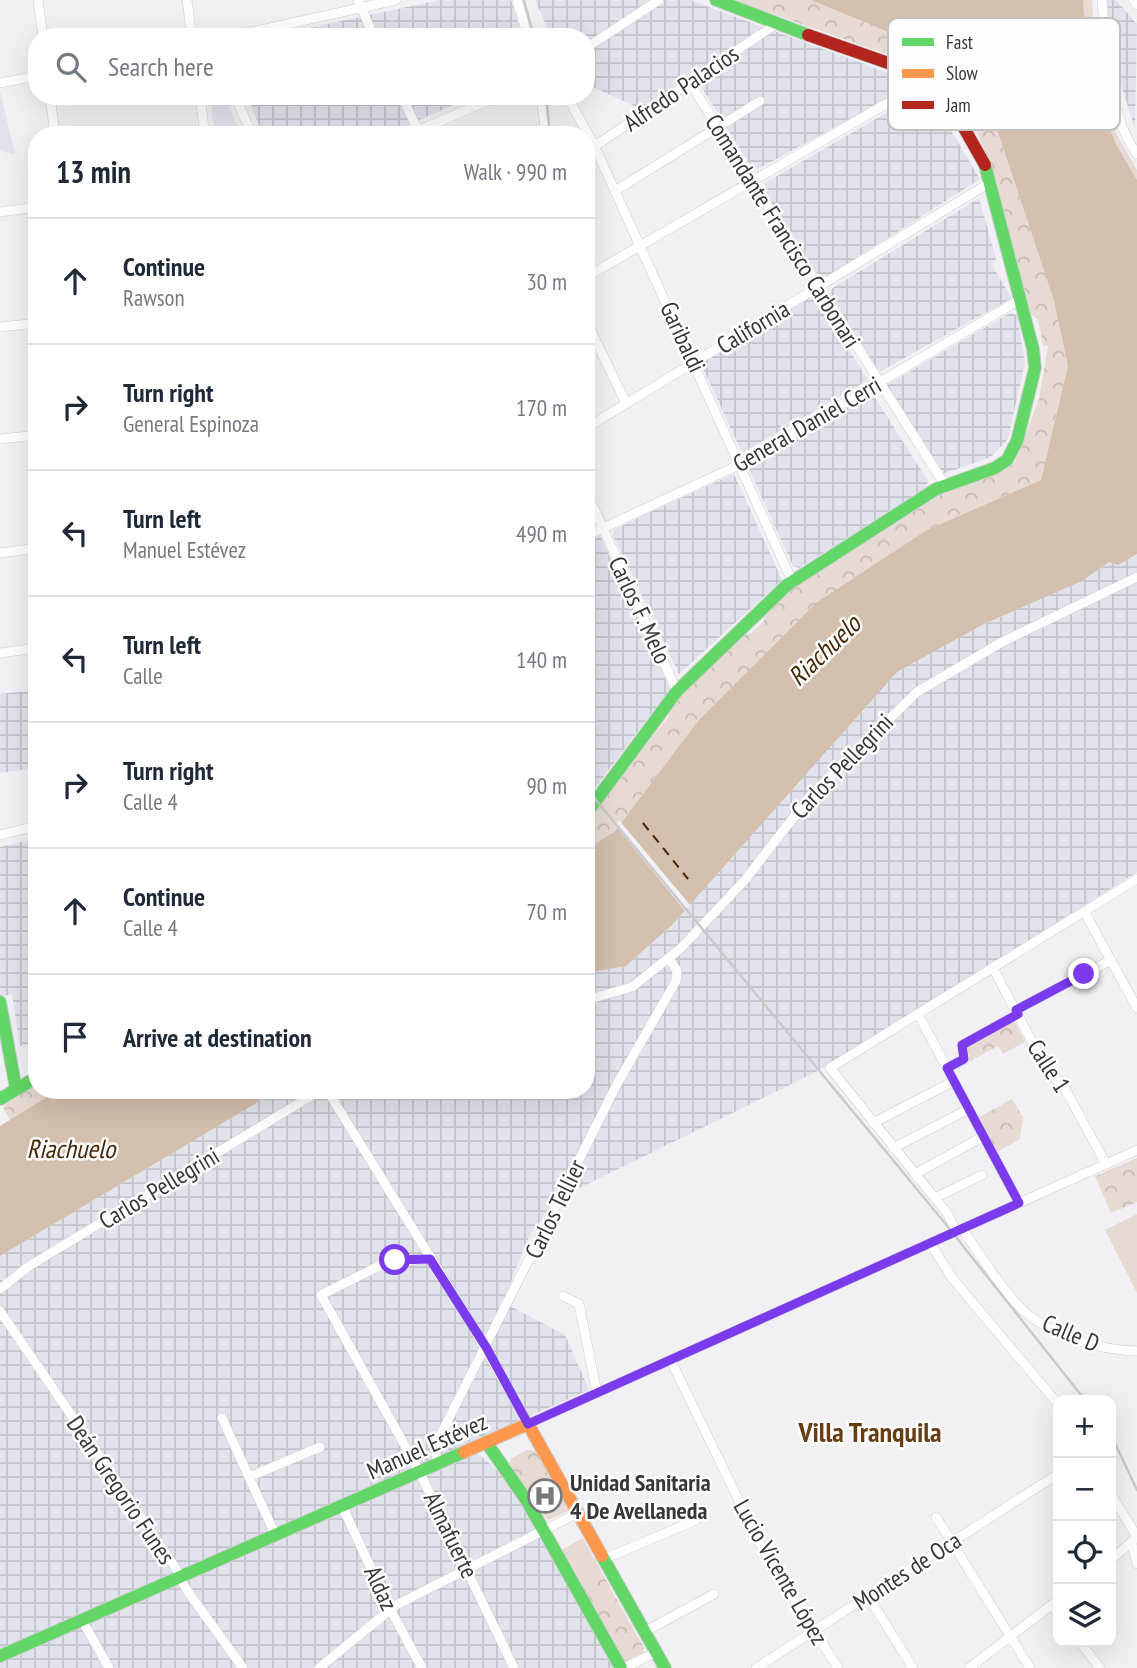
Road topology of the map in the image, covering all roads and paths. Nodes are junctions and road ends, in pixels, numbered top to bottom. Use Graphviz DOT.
graph roads {
  1 [pos="38,0"];
  2 [pos="187,0"];
  3 [pos="396,0"];
  4 [pos="517,0"];
  5 [pos="659,0"];
  6 [pos="716,0"];
  7 [pos="1102,0"];
  8 [pos="1133,0"];
  9 [pos="359,4"];
  10 [pos="1137,5"];
  11 [pos="1104,18"];
  12 [pos="776,24"];
  13 [pos="42,28"];
  14 [pos="191,28"];
  15 [pos="264,28"];
  16 [pos="370,28"];
  17 [pos="525,28"];
  18 [pos="595,42"];
  19 [pos="888,63"];
  20 [pos="28,78"];
  21 [pos="0,83"];
  22 [pos="690,83"];
  23 [pos="760,102"];
  24 [pos="888,103"];
  25 [pos="51,105"];
  26 [pos="201,105"];
  27 [pos="239,105"];
  28 [pos="406,105"];
  29 [pos="480,105"];
  30 [pos="542,105"];
  31 [pos="571,105"];
  32 [pos="1120,114"];
  33 [pos="54,126"];
  34 [pos="204,126"];
  35 [pos="248,126"];
  36 [pos="415,126"];
  37 [pos="436,126"];
  38 [pos="545,126"];
  39 [pos="580,126"];
  40 [pos="718,128"];
  41 [pos="967,130"];
  42 [pos="595,147"];
  43 [pos="1137,154"];
  44 [pos="595,157"];
  45 [pos="753,182"];
  46 [pos="991,182"];
  47 [pos="615,191"];
  48 [pos="28,208"];
  49 [pos="0,212"];
  50 [pos="640,246"];
  51 [pos="595,272"];
  52 [pos="819,287"];
  53 [pos="1021,299"];
  54 [pos="28,324"];
  55 [pos="0,327"];
  56 [pos="595,339"];
  57 [pos="694,362"];
  58 [pos="879,382"];
  59 [pos="626,403"];
  60 [pos="595,422"];
  61 [pos="28,436"];
  62 [pos="0,439"];
  63 [pos="741,464"];
  64 [pos="945,485"];
  65 [pos="595,511"];
  66 [pos="603,528"];
  67 [pos="595,532"];
  68 [pos="28,549"];
  69 [pos="0,553"];
  70 [pos="1137,577"];
  71 [pos="792,581"];
  72 [pos="28,649"];
  73 [pos="0,653"];
  74 [pos="677,691"];
  75 [pos="595,802"];
  76 [pos="28,828"];
  77 [pos="0,835"];
  78 [pos="1137,879"];
  79 [pos="1085,912"];
  80 [pos="669,958"];
  81 [pos="1111,960"];
  82 [pos="993,968"];
  83 [pos="595,997"];
  84 [pos="0,1002"];
  85 [pos="1137,1008"];
  86 [pos="1017,1012"];
  87 [pos="918,1014"];
  88 [pos="947,1068"];
  89 [pos="954,1081"];
  90 [pos="28,1082"];
  91 [pos="16,1089"];
  92 [pos="0,1099"];
  93 [pos="306,1099"];
  94 [pos="332,1099"];
  95 [pos="969,1109"];
  96 [pos="873,1123"];
  97 [pos="984,1136"];
  98 [pos="893,1148"];
  99 [pos="1137,1150"];
  100 [pos="1106,1164"];
  101 [pos="915,1174"];
  102 [pos="982,1175"];
  103 [pos="935,1198"];
  104 [pos="1019,1203"];
  105 [pos="960,1230"];
  106 [pos="930,1243"];
  107 [pos="430,1259"];
  108 [pos="0,1289"];
  109 [pos="563,1296"];
  110 [pos="0,1311"];
  111 [pos="486,1347"];
  112 [pos="1137,1351"];
  113 [pos="671,1361"];
  114 [pos="597,1393"];
  115 [pos="1053,1398"];
  116 [pos="222,1418"];
  117 [pos="528,1424"];
  118 [pos="486,1442"];
  119 [pos="320,1447"];
  120 [pos="437,1463"];
  121 [pos="419,1471"];
  122 [pos="249,1477"];
  123 [pos="1053,1477"];
  124 [pos="1116,1503"];
  125 [pos="342,1506"];
  126 [pos="578,1513"];
  127 [pos="936,1517"];
  128 [pos="696,1520"];
  129 [pos="544,1530"];
  130 [pos="275,1534"];
  131 [pos="1135,1539"];
  132 [pos="952,1542"];
  133 [pos="1116,1556"];
  134 [pos="604,1559"];
  135 [pos="1137,1564"];
  136 [pos="467,1569"];
  137 [pos="180,1577"];
  138 [pos="714,1594"];
  139 [pos="868,1596"];
  140 [pos="1053,1604"];
  141 [pos="390,1609"];
  142 [pos="82,1620"];
  143 [pos="814,1630"];
  144 [pos="644,1632"];
  145 [pos="1010,1637"];
  146 [pos="1084,1647"];
  147 [pos="656,1651"];
  148 [pos="0,1656"];
  149 [pos="109,1668"];
  150 [pos="243,1668"];
  151 [pos="319,1668"];
  152 [pos="422,1668"];
  153 [pos="514,1668"];
  154 [pos="623,1668"];
  155 [pos="665,1668"];
  156 [pos="756,1668"];
  157 [pos="838,1668"];
  158 [pos="913,1668"];
  159 [pos="969,1668"];
  160 [pos="1030,1668"];
  161 [pos="1100,1668"];
  1 -- 13 [label="street"];
  2 -- 14 [label="street"];
  3 -- 9 [label="street"];
  4 -- 17 [label="street"];
  5 -- 18 [label="street"];
  6 -- 12 [label="main road"];
  7 -- 11 [label="street"];
  8 -- 10 [label="street"];
  9 -- 15 [label="street"];
  9 -- 16 [label="street"];
  12 -- 19 [label="main road"];
  12 -- 22 [label="street, Alfredo Palacios"];
  20 -- 21 [label="street"];
  22 -- 40 [label="street, Comandante Francisco Carbonari"];
  22 -- 42 [label="street, Alfredo Palacios"];
  23 -- 40 [label="street"];
  24 -- 45 [label="street"];
  25 -- 33 [label="street"];
  26 -- 34 [label="street"];
  27 -- 35 [label="street"];
  28 -- 36 [label="street"];
  29 -- 37 [label="street"];
  30 -- 38 [label="street"];
  31 -- 39 [label="street, Garibaldi"];
  32 -- 43 [label="street"];
  40 -- 45 [label="street, Comandante Francisco Carbonari"];
  40 -- 47 [label="street"];
  41 -- 46 [label="main road"];
  44 -- 47 [label="street, Garibaldi"];
  45 -- 50 [label="street"];
  45 -- 52 [label="street, Comandante Francisco Carbonari"];
  46 -- 52 [label="street, California"];
  46 -- 53 [label="main road"];
  47 -- 50 [label="street, Garibaldi"];
  48 -- 49 [label="street"];
  50 -- 51 [label="street"];
  50 -- 57 [label="street, Garibaldi"];
  52 -- 57 [label="street, California"];
  52 -- 58 [label="street, Comandante Francisco Carbonari"];
  53 -- 58 [label="street, General Daniel Cerri"];
  53 -- 64 [label="main road"];
  54 -- 55 [label="street"];
  56 -- 59 [label="street"];
  57 -- 59 [label="street, California"];
  57 -- 63 [label="street, Garibaldi"];
  58 -- 63 [label="street, General Daniel Cerri"];
  58 -- 64 [label="street, Comandante Francisco Carbonari"];
  59 -- 60 [label="street, California"];
  61 -- 62 [label="street"];
  63 -- 66 [label="street, General Daniel Cerri"];
  63 -- 71 [label="street, Garibaldi"];
  64 -- 71 [label="main road"];
  65 -- 66 [label="street, Carlos F. Melo"];
  66 -- 67 [label="street, General Daniel Cerri"];
  66 -- 74 [label="street, Carlos F. Melo"];
  68 -- 69 [label="street"];
  70 -- 80 [label="street, Carlos Pellegrini"];
  71 -- 74 [label="main road"];
  72 -- 73 [label="street"];
  74 -- 75 [label="main road"];
  76 -- 77 [label="street"];
  78 -- 79 [label="street"];
  79 -- 81 [label="street"];
  79 -- 82 [label="street"];
  80 -- 83 [label="street, Carlos Pellegrini"];
  80 -- 111 [label="street, Carlos Tellier"];
  81 -- 85 [label="street"];
  81 -- 86 [label="street"];
  82 -- 86 [label="street, Calle 1"];
  82 -- 87 [label="street"];
  84 -- 91 [label="main road"];
  86 -- 88 [label="street"];
  86 -- 100 [label="street, Calle 1"];
  87 -- 88 [label="street"];
  87 -- 96 [label="street, Calle D"];
  88 -- 89 [label="street"];
  89 -- 95 [label="street"];
  89 -- 96 [label="street"];
  90 -- 91 [label="main road"];
  91 -- 92 [label="main road"];
  93 -- 108 [label="street, Carlos Pellegrini"];
  94 -- 107 [label="street"];
  95 -- 97 [label="street"];
  95 -- 98 [label="street"];
  96 -- 98 [label="street, Calle D"];
  97 -- 101 [label="street"];
  97 -- 104 [label="street"];
  98 -- 101 [label="street, Calle D"];
  99 -- 100 [label="street, Manuel Estévez"];
  100 -- 104 [label="street, Manuel Estévez"];
  101 -- 103 [label="street, Calle D"];
  102 -- 103 [label="street"];
  103 -- 105 [label="street, Calle D"];
  104 -- 105 [label="street, Manuel Estévez"];
  105 -- 106 [label="street, Manuel Estévez"];
  105 -- 112 [label="street, Calle D"];
  106 -- 113 [label="street, Manuel Estévez"];
  106 -- 115 [label="street"];
  107 -- 111 [label="street"];
  107 -- 121 [label="street, Almafuerte"];
  109 -- 114 [label="street"];
  110 -- 137 [label="street, Deán Gregorio Funes"];
  111 -- 117 [label="street"];
  111 -- 120 [label="street, Carlos Tellier"];
  113 -- 114 [label="street, Manuel Estévez"];
  113 -- 143 [label="street, Lucio Vicente López"];
  114 -- 117 [label="street, Manuel Estévez"];
  116 -- 122 [label="street"];
  117 -- 118 [label="main road, Manuel Estévez"];
  117 -- 126 [label="main road"];
  118 -- 120 [label="main road, Manuel Estévez"];
  118 -- 129 [label="main road"];
  119 -- 122 [label="street"];
  120 -- 121 [label="main road, Manuel Estévez"];
  121 -- 125 [label="main road, Manuel Estévez"];
  121 -- 136 [label="street, Almafuerte"];
  122 -- 130 [label="street"];
  123 -- 132 [label="street, Montes de Oca"];
  124 -- 131 [label="street"];
  125 -- 130 [label="main road, Manuel Estévez"];
  125 -- 141 [label="street, Aldaz"];
  126 -- 129 [label="street"];
  126 -- 134 [label="main road"];
  127 -- 132 [label="street"];
  128 -- 134 [label="street"];
  129 -- 136 [label="street"];
  129 -- 154 [label="main road"];
  130 -- 137 [label="main road, Manuel Estévez"];
  131 -- 133 [label="street"];
  131 -- 135 [label="street"];
  132 -- 139 [label="street, Montes de Oca"];
  132 -- 145 [label="street"];
  134 -- 144 [label="main road"];
  136 -- 141 [label="street"];
  136 -- 153 [label="street, Almafuerte"];
  137 -- 142 [label="main road, Manuel Estévez"];
  137 -- 150 [label="street, Deán Gregorio Funes"];
  138 -- 144 [label="street"];
  139 -- 143 [label="street, Montes de Oca"];
  139 -- 158 [label="street"];
  140 -- 145 [label="street"];
  141 -- 151 [label="street"];
  141 -- 152 [label="street, Aldaz"];
  142 -- 148 [label="main road, Manuel Estévez"];
  142 -- 149 [label="street"];
  143 -- 156 [label="street, Montes de Oca"];
  143 -- 157 [label="street, Lucio Vicente López"];
  144 -- 147 [label="main road"];
  145 -- 159 [label="street"];
  145 -- 160 [label="street"];
  146 -- 161 [label="street"];
  147 -- 154 [label="street"];
  147 -- 155 [label="main road"];
}
